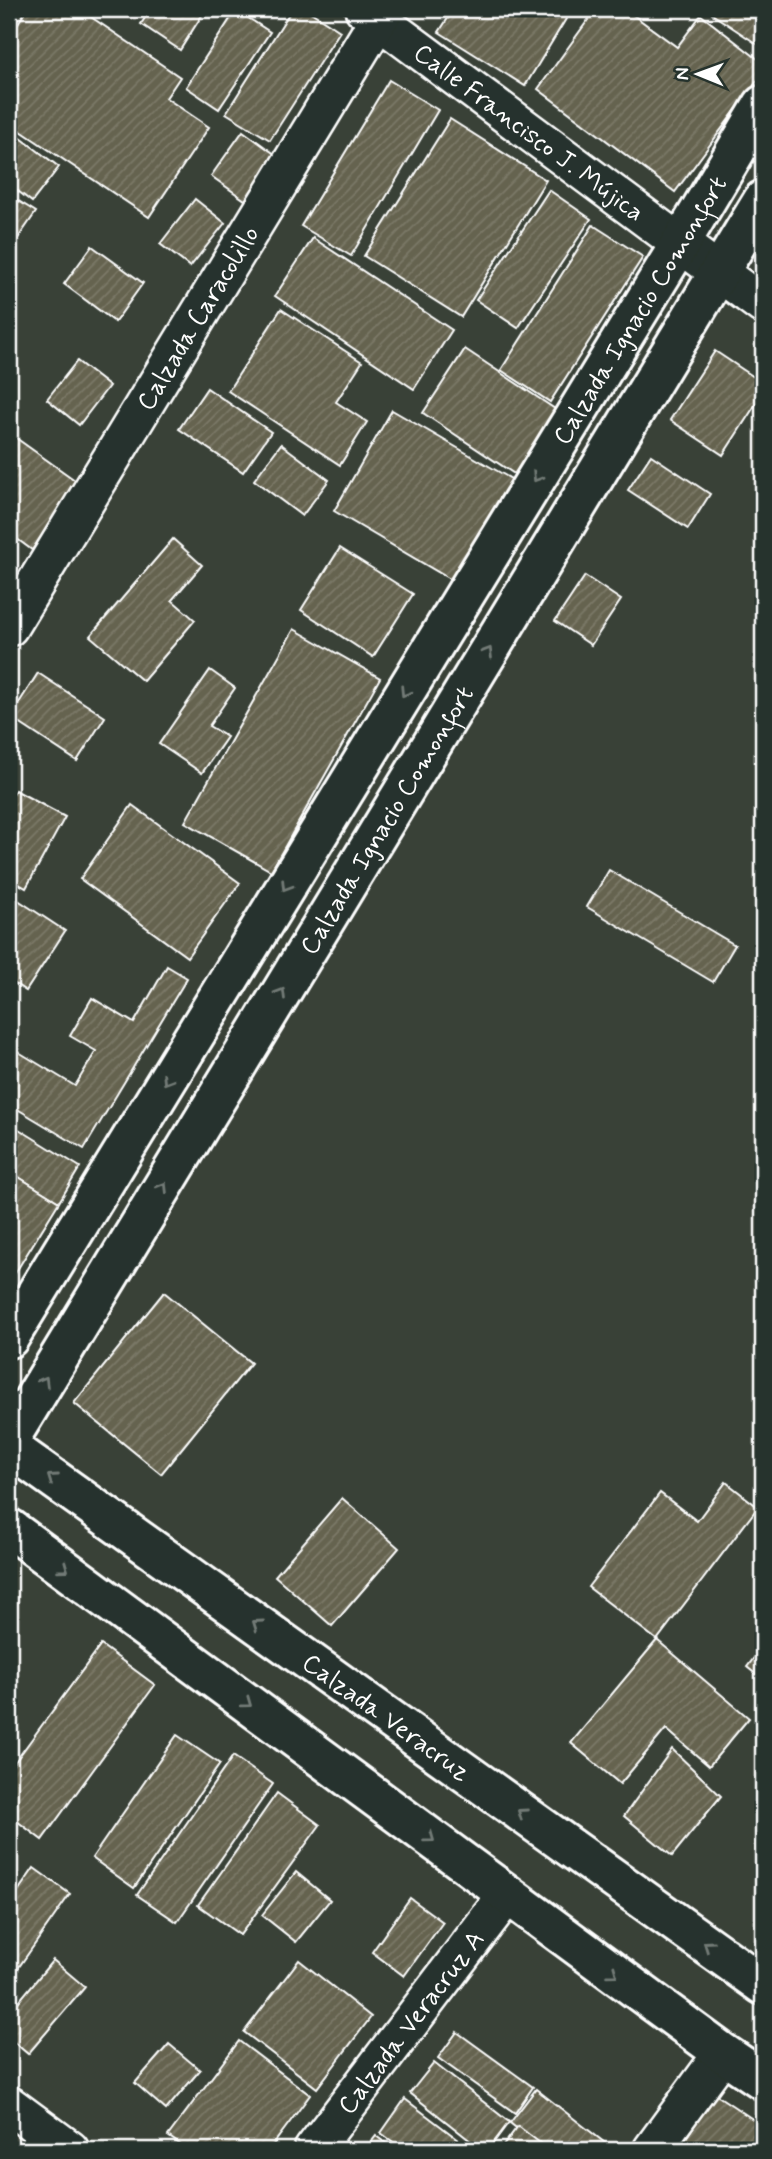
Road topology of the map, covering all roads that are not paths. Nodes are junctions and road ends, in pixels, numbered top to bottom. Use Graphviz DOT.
graph roads {
  1 [pos="376,12"];
  2 [pos="763,105"];
  3 [pos="763,200"];
  4 [pos="680,244"];
  5 [pos="719,274"];
  6 [pos="763,305"];
  7 [pos="9,627"];
  8 [pos="9,1338"];
  9 [pos="9,1440"];
  10 [pos="9,1447"];
  11 [pos="9,1528"];
  12 [pos="507,1895"];
  13 [pos="763,1985"];
  14 [pos="723,2053"];
  15 [pos="763,2080"];
  16 [pos="9,2105"];
  17 [pos="70,2150"];
  18 [pos="313,2150"];
  19 [pos="652,2150"];
  1 -- 4 [label="street, Calle Francisco J. Mújica"];
  1 -- 7 [label="street, Calzada Caracolillo"];
  2 -- 4 [label="main road, Calzada Ignacio Comonfort"];
  3 -- 5 [label="main road, Calzada Ignacio Comonfort"];
  4 -- 5 [label="street, Calle Francisco J. Mújica"];
  4 -- 8 [label="main road, Calzada Ignacio Comonfort, one-way"];
  5 -- 6 [label="street, Calle Francisco J. Mújica"];
  9 -- 5 [label="main road, Calzada Ignacio Comonfort, one-way"];
  13 -- 10 [label="main road, Calzada Veracruz, one-way"];
  11 -- 12 [label="main road, one-way"];
  12 -- 14 [label="main road, one-way"];
  12 -- 18 [label="street, Calzada Veracruz A"];
  14 -- 15 [label="main road"];
  14 -- 19 [label="street"];
  16 -- 17 [label="street"];
}
